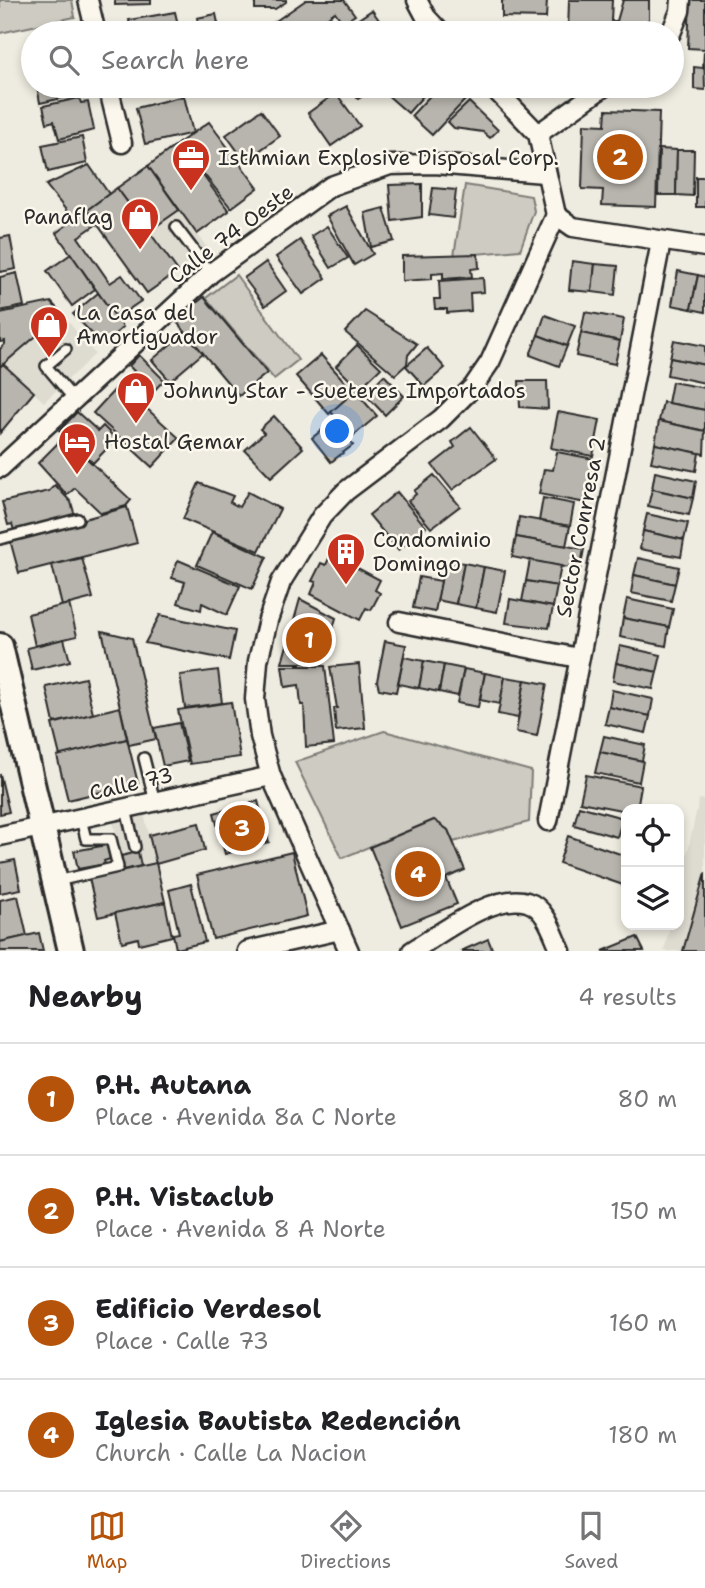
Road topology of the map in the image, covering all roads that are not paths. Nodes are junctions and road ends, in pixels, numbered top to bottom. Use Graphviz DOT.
graph roads {
  1 [pos="88,0"];
  2 [pos="416,0"];
  3 [pos="681,0"];
  4 [pos="93,21"];
  5 [pos="430,21"];
  6 [pos="676,21"];
  7 [pos="111,98"];
  8 [pos="504,98"];
  9 [pos="588,98"];
  10 [pos="538,134"];
  11 [pos="122,143"];
  12 [pos="544,173"];
  13 [pos="556,215"];
  14 [pos="176,227"];
  15 [pos="661,242"];
  16 [pos="705,247"];
  17 [pos="211,273"];
  18 [pos="66,349"];
  19 [pos="73,398"];
  20 [pos="0,468"];
  21 [pos="78,519"];
  22 [pos="0,538"];
  23 [pos="399,622"];
  24 [pos="0,646"];
  25 [pos="578,658"];
  26 [pos="144,758"];
  27 [pos="271,776"];
  28 [pos="155,802"];
  29 [pos="126,809"];
  30 [pos="81,819"];
  31 [pos="548,821"];
  32 [pos="42,828"];
  33 [pos="0,836"];
  34 [pos="135,847"];
  35 [pos="55,882"];
  36 [pos="340,930"];
  37 [pos="71,951"];
  38 [pos="247,951"];
  39 [pos="349,951"];
  40 [pos="412,951"];
  41 [pos="561,951"];
  1 -- 4 [label="street"];
  2 -- 5 [label="street"];
  3 -- 6 [label="street"];
  7 -- 11 [label="street"];
  8 -- 10 [label="street"];
  9 -- 10 [label="street"];
  10 -- 12 [label="street"];
  12 -- 13 [label="street"];
  12 -- 17 [label="street, Calle 74 Oeste"];
  13 -- 15 [label="street"];
  13 -- 27 [label="street"];
  14 -- 17 [label="lane"];
  15 -- 16 [label="street"];
  15 -- 25 [label="street, Sector Conrresa 2"];
  17 -- 19 [label="street, Calle 74 Oeste"];
  18 -- 19 [label="lane"];
  19 -- 20 [label="street, Calle 74 Oeste"];
  21 -- 22 [label="lane"];
  23 -- 25 [label="street"];
  24 -- 32 [label="main road"];
  25 -- 31 [label="street, Sector Conrresa 2"];
  26 -- 28 [label="lane"];
  27 -- 28 [label="street, Calle 73"];
  27 -- 36 [label="street"];
  28 -- 29 [label="street, Calle 73"];
  29 -- 30 [label="street, Calle 73"];
  29 -- 34 [label="lane"];
  30 -- 32 [label="street, Calle 73"];
  30 -- 35 [label="lane"];
  32 -- 33 [label="street, Calle 73"];
  32 -- 35 [label="main road"];
  35 -- 37 [label="main road"];
  36 -- 38 [label="street"];
  36 -- 39 [label="street"];
  40 -- 41 [label="street"];
}
